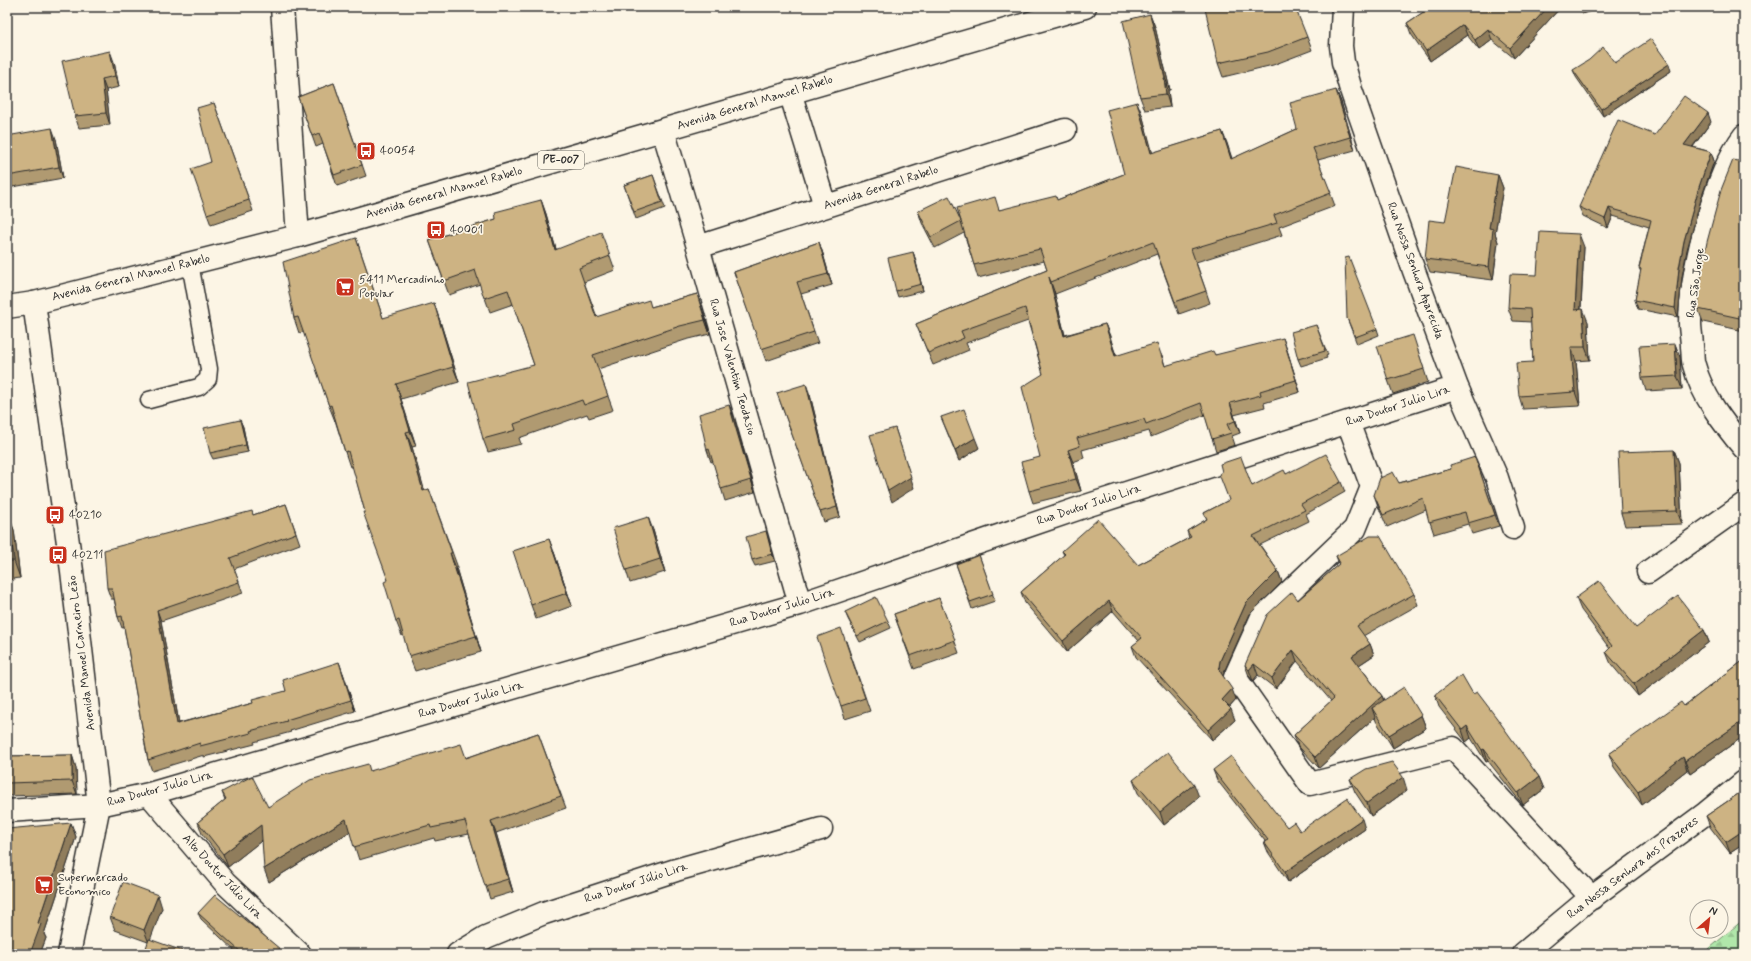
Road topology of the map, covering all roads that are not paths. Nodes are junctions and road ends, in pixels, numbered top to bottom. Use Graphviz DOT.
graph roads {
  1 [pos="282,7"];
  2 [pos="1084,7"];
  3 [pos="1342,7"];
  4 [pos="790,92"];
  5 [pos="663,130"];
  6 [pos="1065,130"];
  7 [pos="1744,136"];
  8 [pos="825,206"];
  9 [pos="298,236"];
  10 [pos="698,247"];
  11 [pos="190,263"];
  12 [pos="34,303"];
  13 [pos="7,307"];
  14 [pos="1457,387"];
  15 [pos="149,400"];
  16 [pos="1348,422"];
  17 [pos="1744,448"];
  18 [pos="1744,504"];
  19 [pos="1513,528"];
  20 [pos="1648,572"];
  21 [pos="800,604"];
  22 [pos="1744,782"];
  23 [pos="149,794"];
  24 [pos="99,805"];
  25 [pos="7,811"];
  26 [pos="821,829"];
  27 [pos="1592,898"];
  28 [pos="69,954"];
  29 [pos="300,954"];
  30 [pos="458,954"];
  31 [pos="1522,954"];
  1 -- 9 [label="street"];
  2 -- 4 [label="street, Avenida General Manoel Rabelo / PE-007"];
  3 -- 14 [label="street, Rua Nossa Senhora Aparecida"];
  4 -- 5 [label="street, Avenida General Manoel Rabelo / PE-007"];
  4 -- 8 [label="street"];
  5 -- 9 [label="street, Avenida General Manoel Rabelo / PE-007"];
  5 -- 10 [label="street, Rua Jose Valentim Teodasio"];
  6 -- 8 [label="street, Avenida General Rabelo"];
  7 -- 17 [label="street, Rua São Jorge"];
  8 -- 10 [label="street, Avenida General Rabelo"];
  9 -- 11 [label="street, Avenida General Manoel Rabelo / PE-007"];
  10 -- 21 [label="street, Rua Jose Valentim Teodasio"];
  11 -- 12 [label="street, Avenida General Manoel Rabelo / PE-007"];
  11 -- 15 [label="lane"];
  12 -- 13 [label="street, Avenida General Manoel Rabelo / PE-007"];
  12 -- 24 [label="street, Avenida Manoel Carneiro Leão"];
  14 -- 16 [label="street, Rua Doutor Julio Lira"];
  14 -- 19 [label="street, Rua Nossa Senhora Aparecida"];
  16 -- 21 [label="street, Rua Doutor Julio Lira"];
  16 -- 27 [label="street"];
  18 -- 20 [label="street"];
  21 -- 23 [label="street, Rua Doutor Julio Lira"];
  22 -- 27 [label="street, Rua Nossa Senhora dos Prazeres"];
  23 -- 24 [label="street, Rua Doutor Julio Lira"];
  23 -- 29 [label="street, Alto Doutor Júlio Lira"];
  24 -- 25 [label="street, Rua Doutor Julio Lira"];
  24 -- 28 [label="street, Avenida Manoel Carneiro Leão"];
  26 -- 30 [label="street, Rua Doutor Júlio Lira"];
  27 -- 31 [label="street, Rua Nossa Senhora dos Prazeres"];
}
